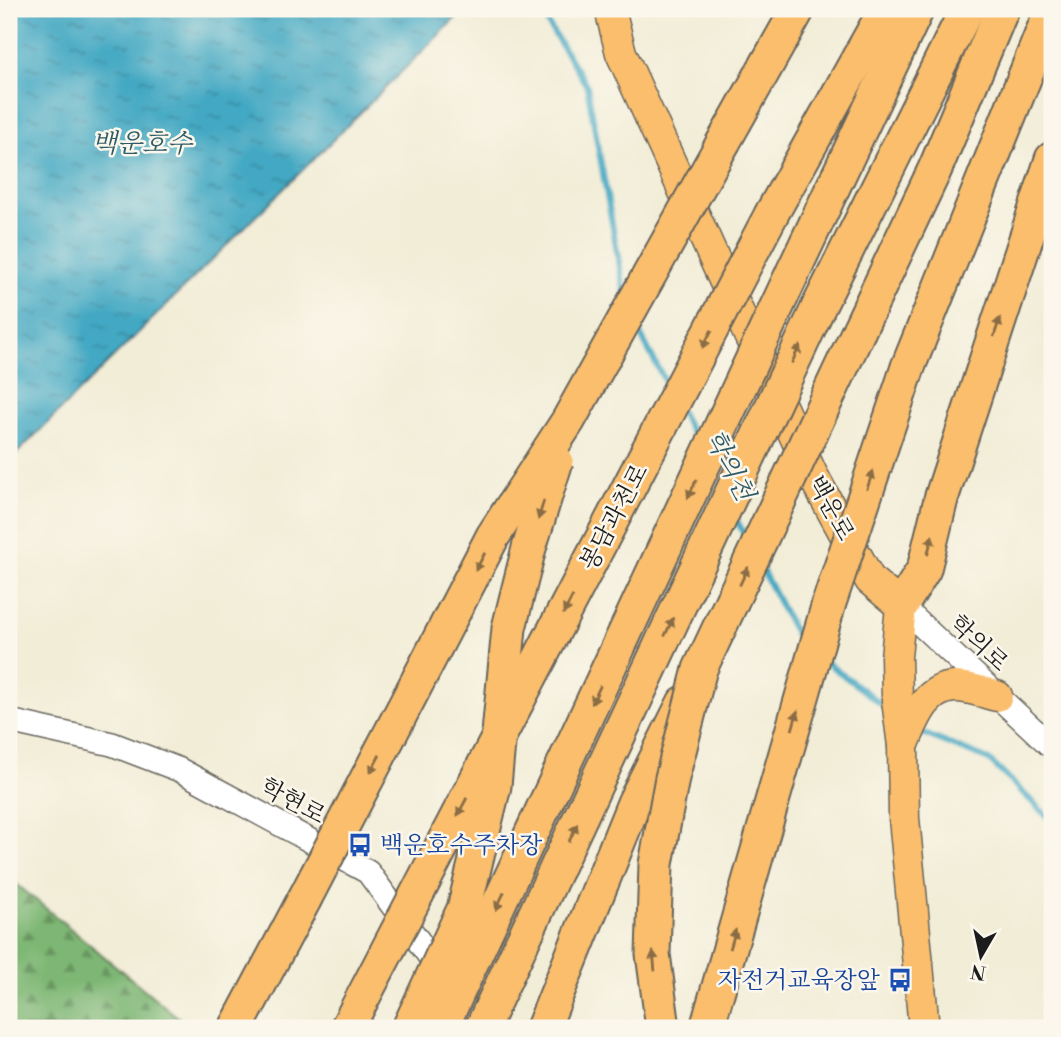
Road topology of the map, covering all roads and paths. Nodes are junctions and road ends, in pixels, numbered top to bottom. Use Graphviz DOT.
graph roads {
  1 [pos="610,9"];
  2 [pos="798,9"];
  3 [pos="886,9"];
  4 [pos="917,9"];
  5 [pos="968,9"];
  6 [pos="1002,9"];
  7 [pos="1052,9"];
  8 [pos="1052,159"];
  9 [pos="568,421"];
  10 [pos="901,606"];
  11 [pos="701,669"];
  12 [pos="997,696"];
  13 [pos="912,700"];
  14 [pos="9,721"];
  15 [pos="1052,747"];
  16 [pos="236,1028"];
  17 [pos="347,1028"];
  18 [pos="409,1028"];
  19 [pos="441,1028"];
  20 [pos="482,1028"];
  21 [pos="543,1028"];
  22 [pos="663,1028"];
  23 [pos="707,1028"];
  24 [pos="924,1028"];
  1 -- 10 [label="main road, 백운로"];
  2 -- 9 [label="highway, bridge"];
  3 -- 17 [label="highway, 봉담과천로, one-way, bridge"];
  4 -- 19 [label="highway, one-way, bridge"];
  20 -- 5 [label="highway, one-way, bridge"];
  11 -- 6 [label="highway, one-way, bridge"];
  23 -- 7 [label="highway, one-way, bridge"];
  10 -- 8 [label="highway, one-way"];
  9 -- 16 [label="highway, one-way, bridge"];
  9 -- 18 [label="highway, one-way, bridge"];
  10 -- 12 [label="street, 학의로"];
  10 -- 13 [label="main road"];
  11 -- 21 [label="highway, bridge"];
  22 -- 11 [label="highway, one-way, bridge"];
  12 -- 13 [label="main road"];
  12 -- 15 [label="street, 학의로"];
  13 -- 24 [label="main road"];
  14 -- 20 [label="street, 학현로"];
}
